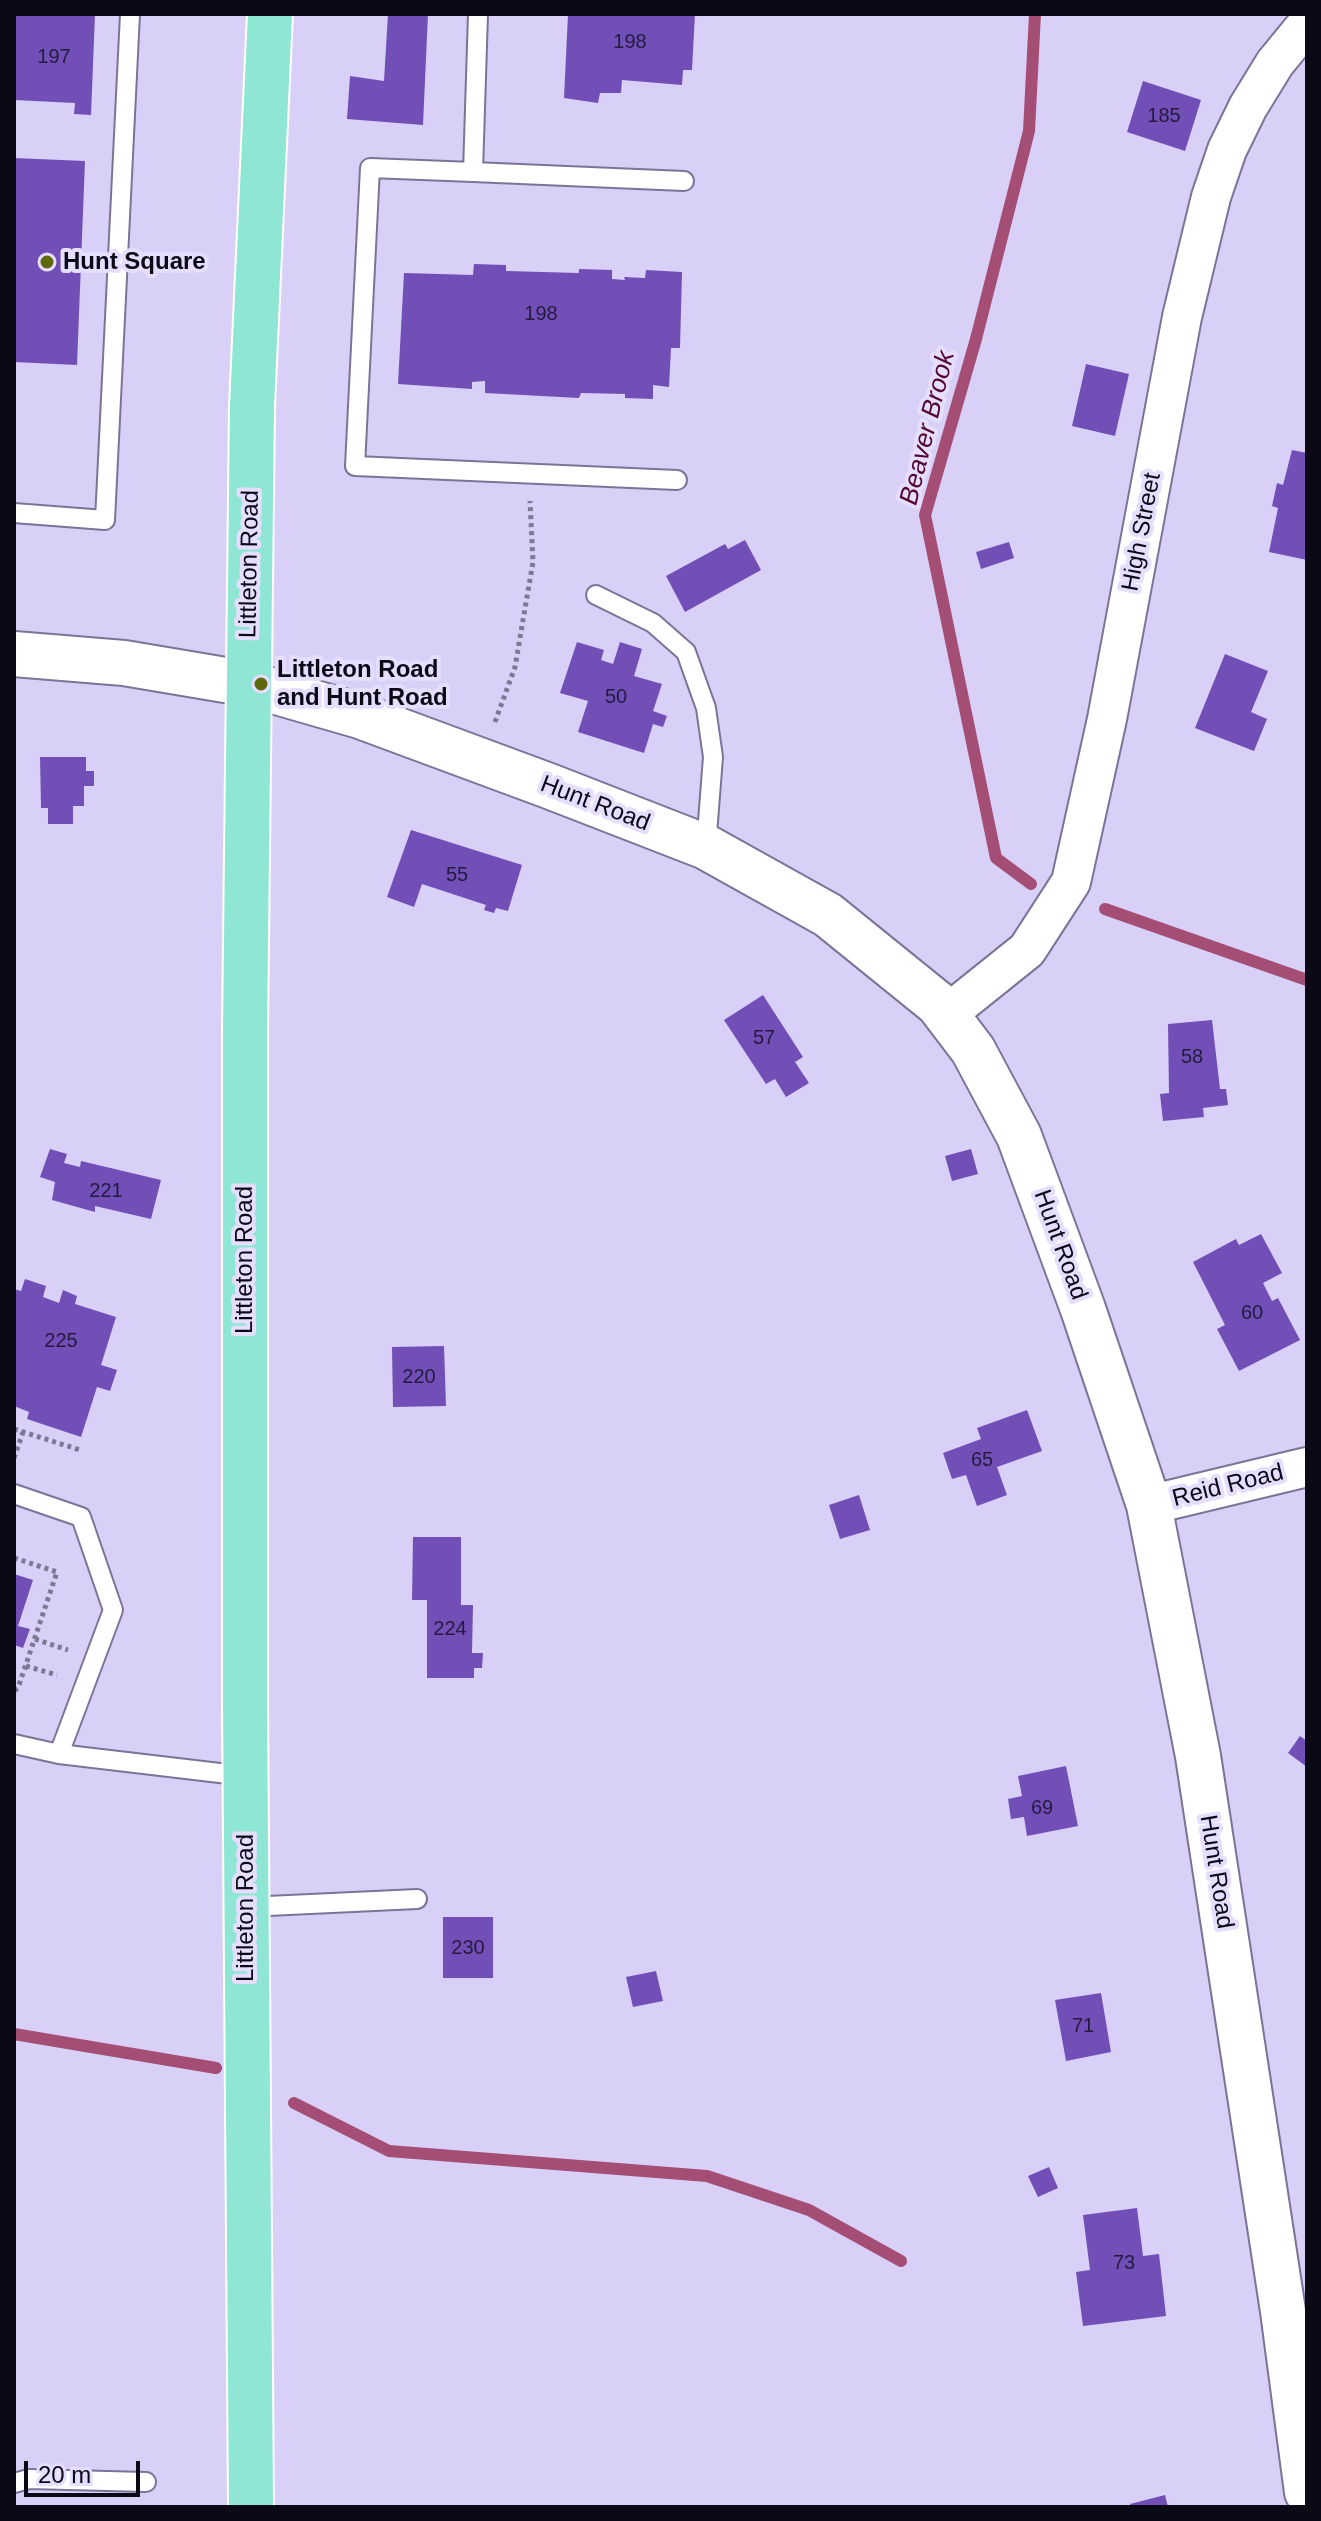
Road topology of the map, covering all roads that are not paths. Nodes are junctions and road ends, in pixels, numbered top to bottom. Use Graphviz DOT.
graph roads {
  1 [pos="130,14"];
  2 [pos="270,14"];
  3 [pos="478,14"];
  4 [pos="1307,24"];
  5 [pos="473,172"];
  6 [pos="684,181"];
  7 [pos="677,480"];
  8 [pos="14,513"];
  9 [pos="596,595"];
  10 [pos="14,654"];
  11 [pos="249,684"];
  12 [pos="706,847"];
  13 [pos="946,1015"];
  14 [pos="1307,1467"];
  15 [pos="14,1494"];
  16 [pos="1149,1505"];
  17 [pos="14,1744"];
  18 [pos="59,1754"];
  19 [pos="245,1776"];
  20 [pos="417,1899"];
  21 [pos="246,1907"];
  22 [pos="146,2482"];
  23 [pos="14,2483"];
  24 [pos="1307,2492"];
  25 [pos="251,2507"];
  1 -- 8 [label="lane"];
  2 -- 11 [label="main road, Littleton Road"];
  3 -- 5 [label="lane"];
  4 -- 13 [label="street, High Street"];
  5 -- 6 [label="lane"];
  5 -- 7 [label="lane"];
  9 -- 12 [label="lane"];
  10 -- 11 [label="street, Hunt Road"];
  11 -- 12 [label="street, Hunt Road"];
  11 -- 19 [label="main road, Littleton Road"];
  12 -- 13 [label="street, Hunt Road"];
  13 -- 16 [label="street, Hunt Road"];
  14 -- 16 [label="street, Reid Road"];
  15 -- 18 [label="lane"];
  16 -- 24 [label="street, Hunt Road"];
  17 -- 18 [label="lane"];
  18 -- 19 [label="lane"];
  19 -- 21 [label="main road, Littleton Road"];
  20 -- 21 [label="lane"];
  21 -- 25 [label="main road, Littleton Road"];
  22 -- 23 [label="lane"];
}
